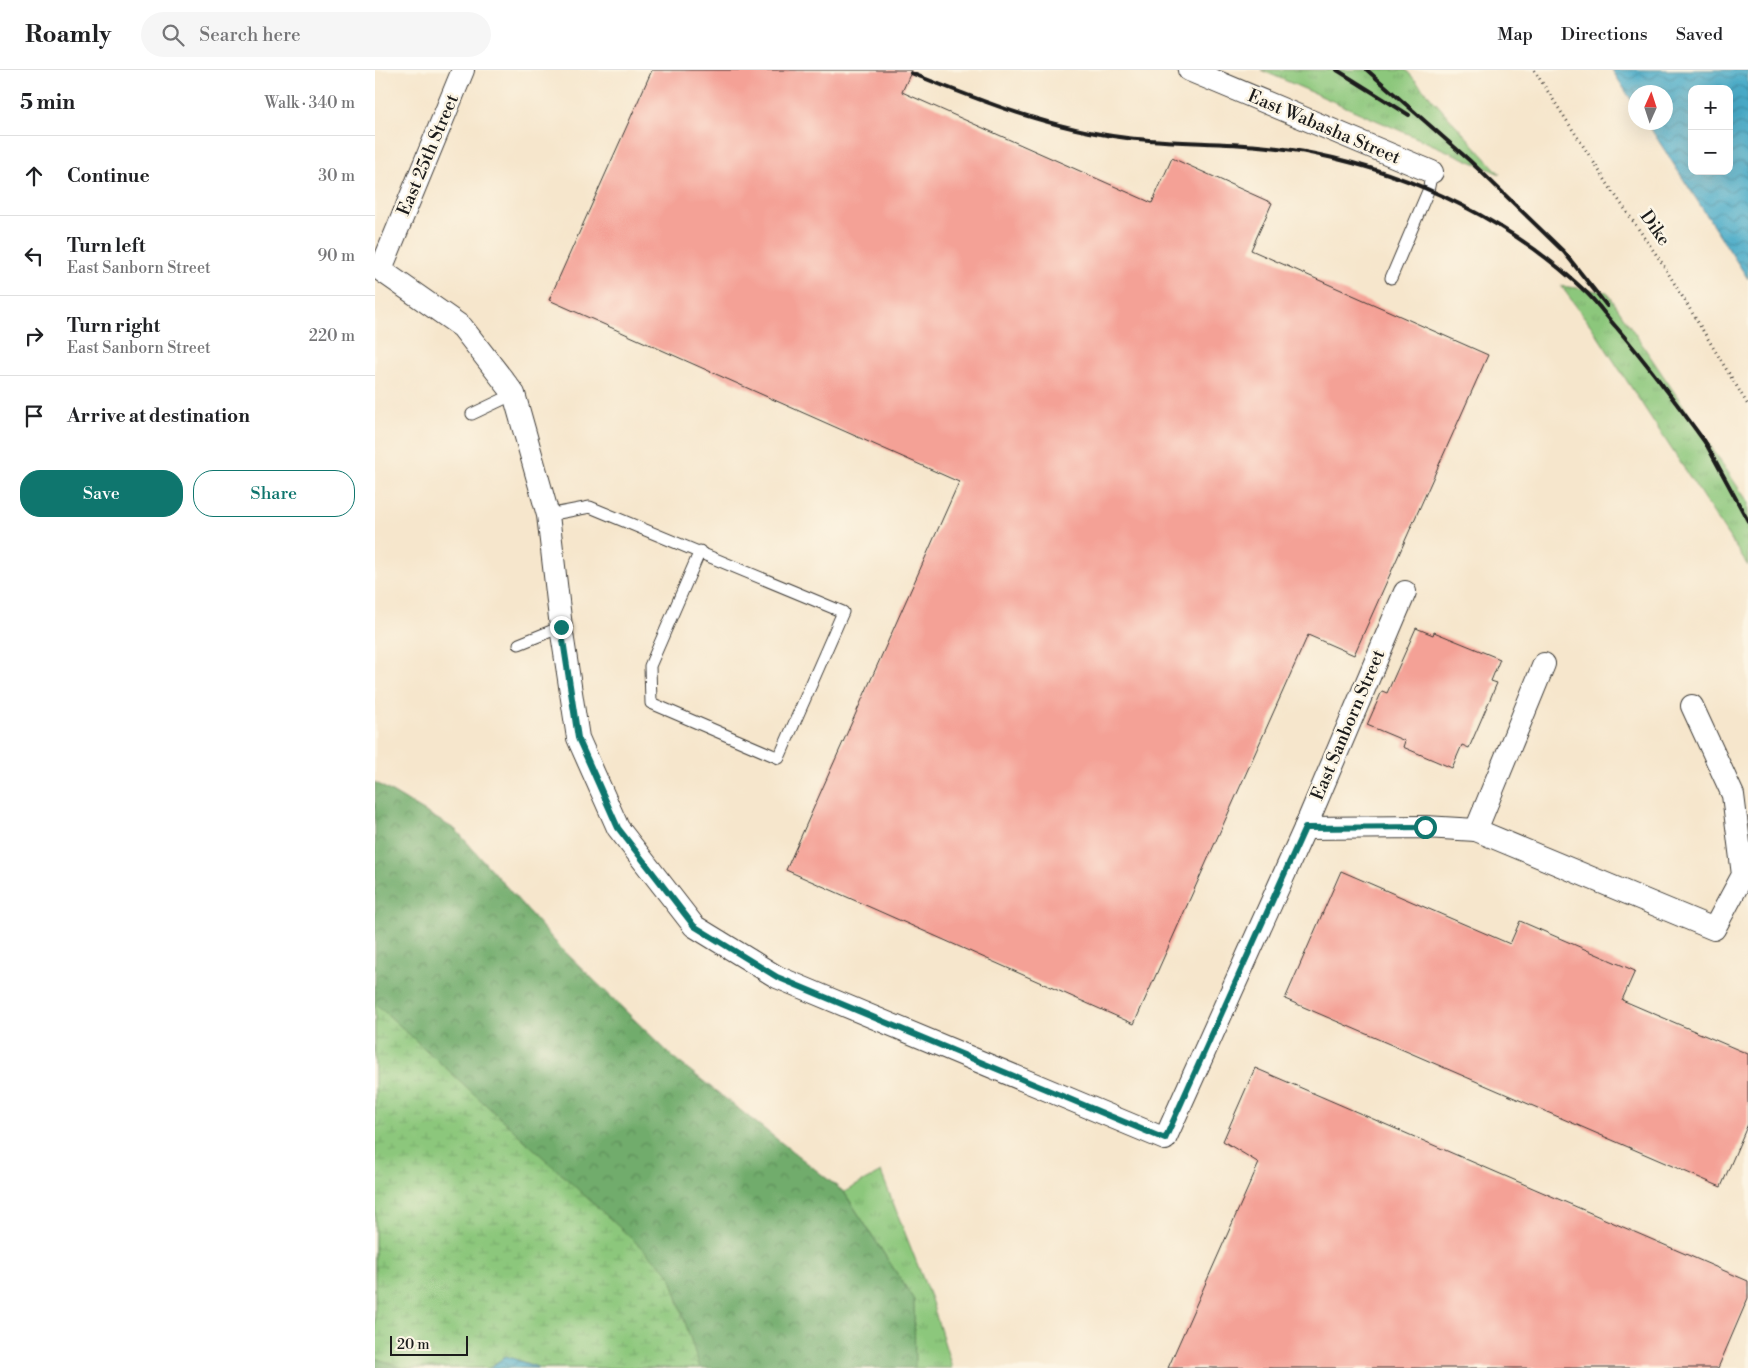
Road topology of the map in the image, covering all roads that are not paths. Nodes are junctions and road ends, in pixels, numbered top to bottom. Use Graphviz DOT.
graph roads {
  1 [pos="463,70"];
  2 [pos="1189,70"];
  3 [pos="1432,172"];
  4 [pos="377,271"];
  5 [pos="1391,278"];
  6 [pos="514,394"];
  7 [pos="472,414"];
  8 [pos="549,515"];
  9 [pos="700,551"];
  10 [pos="1405,592"];
  11 [pos="561,627"];
  12 [pos="519,644"];
  13 [pos="1544,664"];
  14 [pos="1692,706"];
  15 [pos="1305,828"];
  16 [pos="1476,830"];
  1 -- 4 [label="street, East 25th Street"];
  2 -- 3 [label="street, East Wabasha Street"];
  3 -- 5 [label="lane"];
  4 -- 6 [label="street, East Sanborn Street"];
  6 -- 7 [label="lane"];
  6 -- 8 [label="street, East Sanborn Street"];
  8 -- 9 [label="lane"];
  8 -- 11 [label="street, East Sanborn Street"];
  9 -- 9 [label="lane"];
  10 -- 15 [label="street, East Sanborn Street"];
  11 -- 12 [label="lane"];
  11 -- 15 [label="street, East Sanborn Street"];
  13 -- 16 [label="street"];
  14 -- 16 [label="street"];
  15 -- 16 [label="street"];
}
